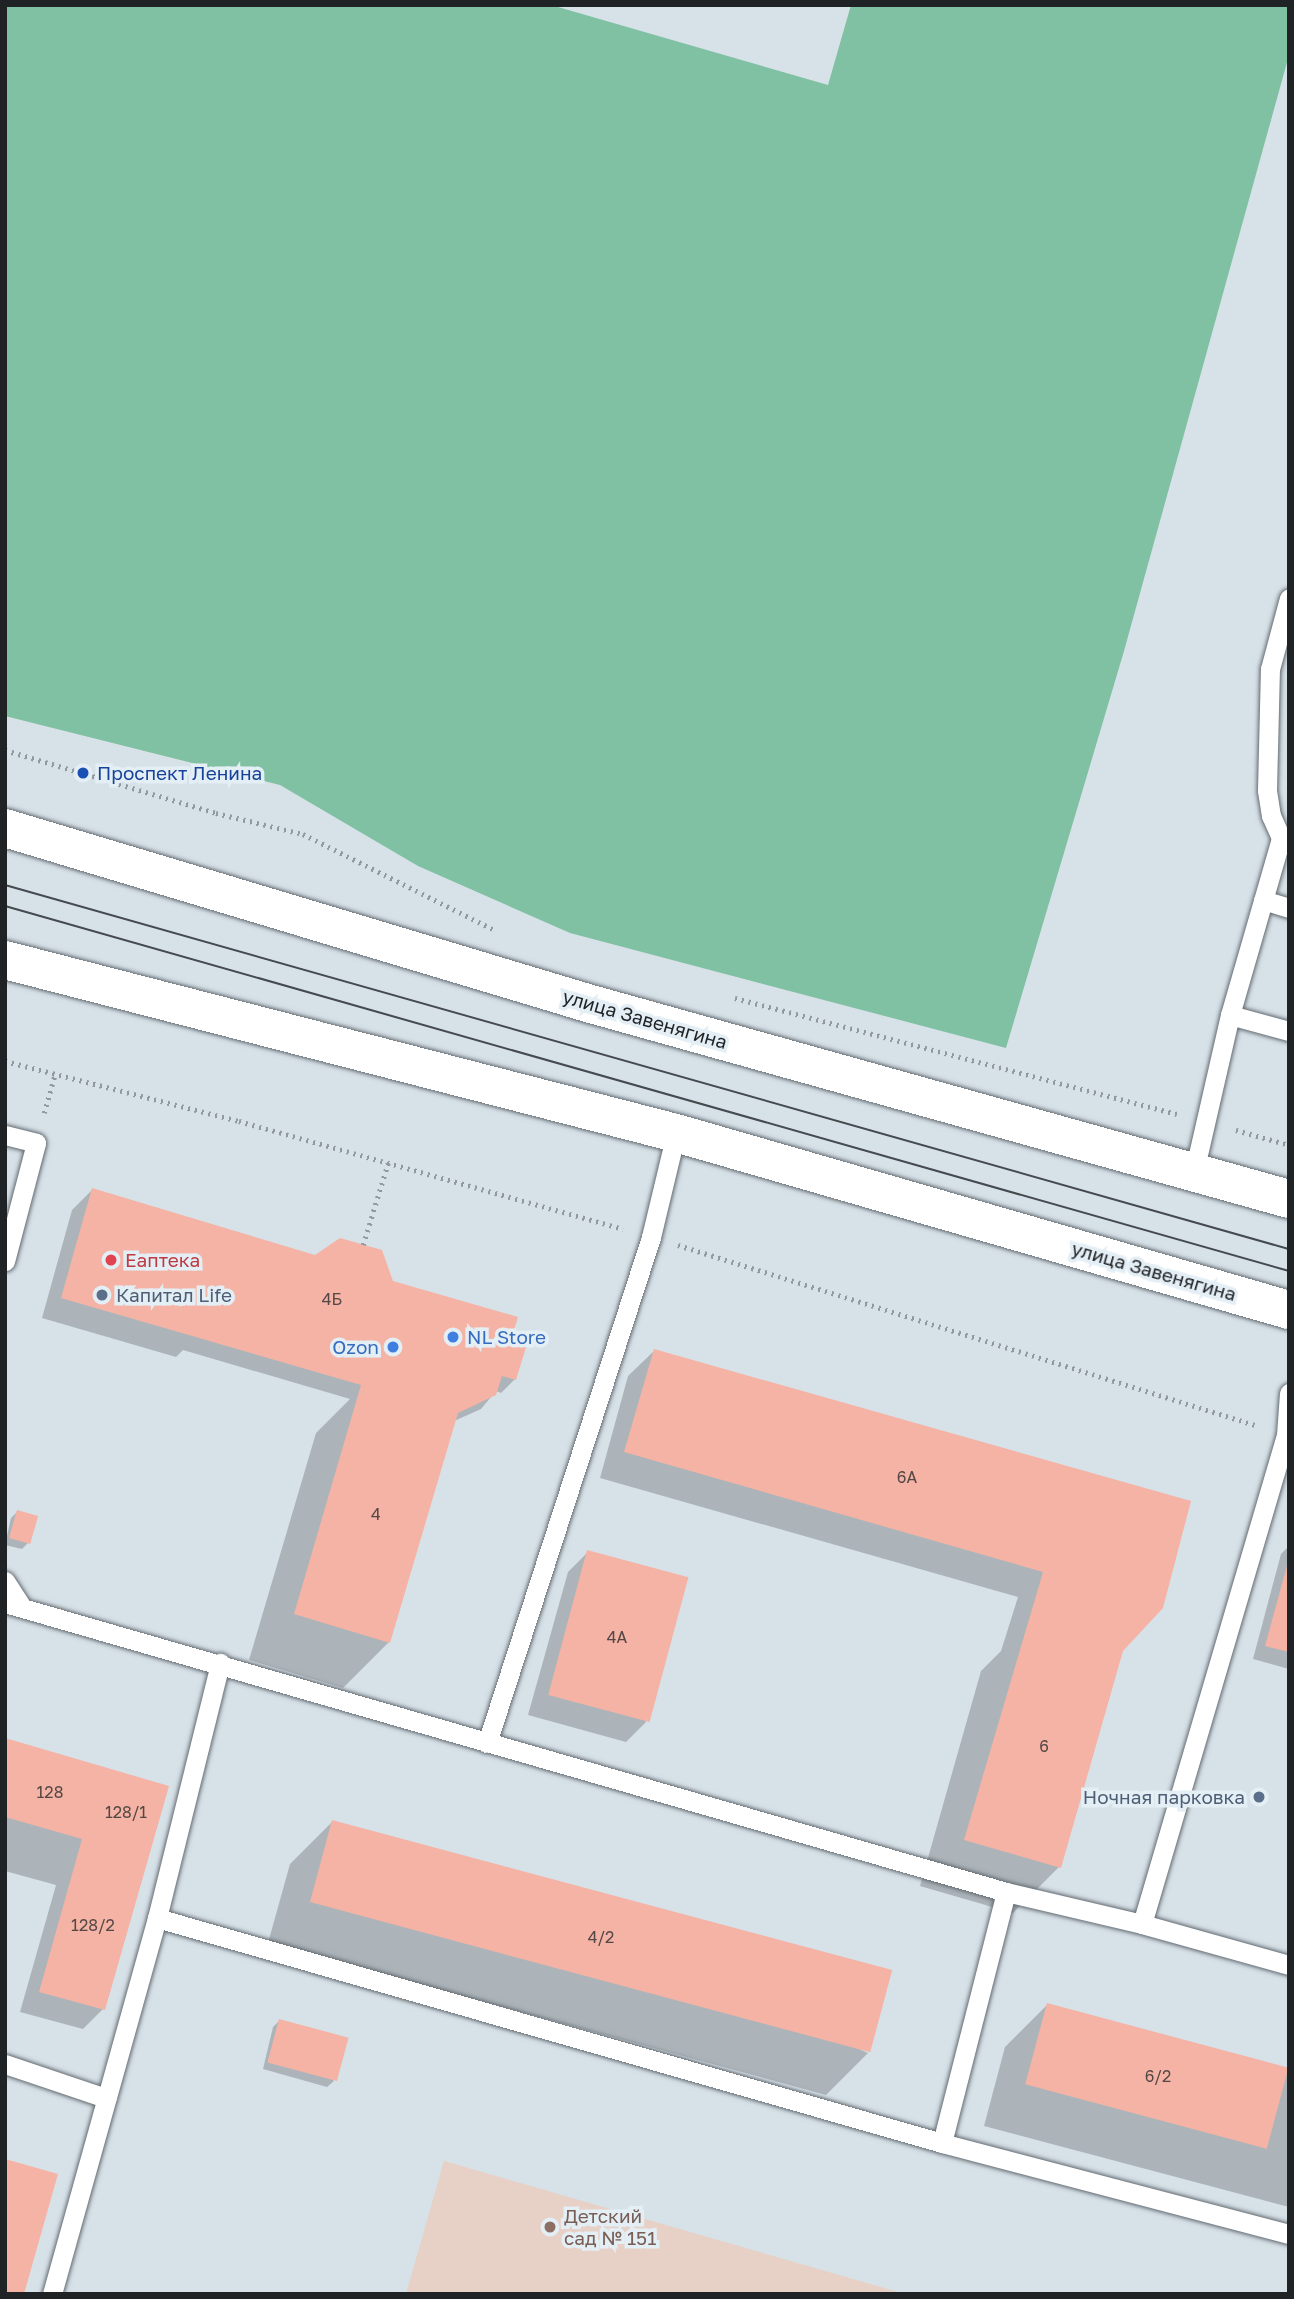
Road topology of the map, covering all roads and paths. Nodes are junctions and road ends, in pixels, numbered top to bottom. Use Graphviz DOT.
graph roads {
  1 [pos="1289,598"];
  2 [pos="5,750"];
  3 [pos="1289,813"];
  4 [pos="5,828"];
  5 [pos="1281,838"];
  6 [pos="1263,900"];
  7 [pos="1289,908"];
  8 [pos="508,936"];
  9 [pos="5,960"];
  10 [pos="721,995"];
  11 [pos="1230,1015"];
  12 [pos="1289,1031"];
  13 [pos="54,1074"];
  14 [pos="42,1119"];
  15 [pos="1205,1121"];
  16 [pos="676,1133"];
  17 [pos="5,1135"];
  18 [pos="1289,1145"];
  19 [pos="388,1163"];
  20 [pos="1194,1172"];
  21 [pos="1289,1199"];
  22 [pos="363,1244"];
  23 [pos="5,1261"];
  24 [pos="1289,1310"];
  25 [pos="1289,1394"];
  26 [pos="1287,1435"];
  27 [pos="5,1581"];
  28 [pos="13,1605"];
  29 [pos="220,1663"];
  30 [pos="487,1744"];
  31 [pos="1006,1892"];
  32 [pos="157,1918"];
  33 [pos="1142,1924"];
  34 [pos="1289,1965"];
  35 [pos="5,2064"];
  36 [pos="106,2098"];
  37 [pos="942,2143"];
  38 [pos="1289,2234"];
  39 [pos="52,2294"];
  1 -- 5 [label="lane"];
  2 -- 8 [label="path"];
  3 -- 5 [label="lane"];
  4 -- 20 [label="main road, улица Завенягина"];
  5 -- 6 [label="lane"];
  6 -- 7 [label="lane"];
  6 -- 11 [label="lane"];
  9 -- 16 [label="main road, улица Завенягина"];
  10 -- 15 [label="path"];
  11 -- 12 [label="lane"];
  11 -- 15 [label="lane"];
  13 -- 14 [label="path"];
  15 -- 18 [label="path"];
  15 -- 20 [label="lane"];
  16 -- 24 [label="main road, улица Завенягина"];
  16 -- 30 [label="lane"];
  17 -- 23 [label="lane"];
  19 -- 22 [label="path"];
  20 -- 21 [label="main road, улица Завенягина"];
  25 -- 26 [label="lane"];
  26 -- 33 [label="lane"];
  27 -- 28 [label="lane"];
  28 -- 29 [label="lane"];
  29 -- 30 [label="lane"];
  29 -- 32 [label="lane"];
  30 -- 31 [label="lane"];
  31 -- 33 [label="lane"];
  31 -- 37 [label="lane"];
  32 -- 36 [label="lane"];
  32 -- 37 [label="lane"];
  33 -- 34 [label="lane"];
  35 -- 36 [label="lane"];
  36 -- 39 [label="lane"];
  37 -- 38 [label="lane"];
}
